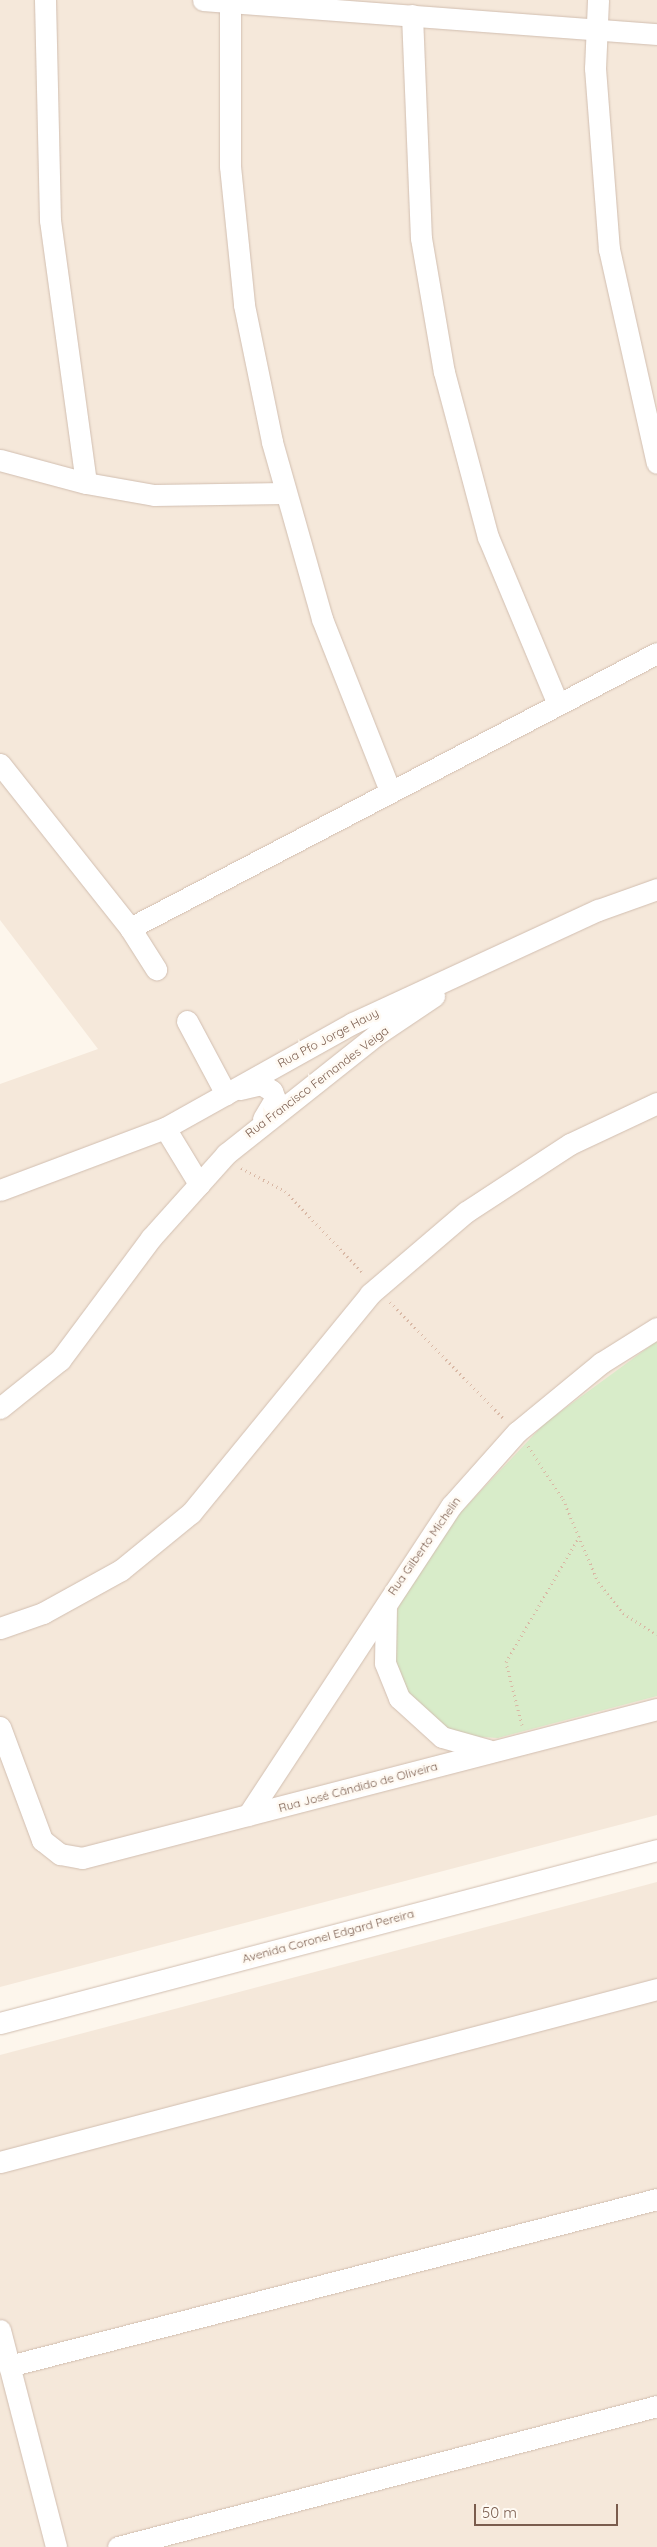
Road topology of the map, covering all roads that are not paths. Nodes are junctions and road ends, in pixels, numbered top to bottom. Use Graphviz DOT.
graph roads {
  1 [pos="45,0"];
  2 [pos="203,0"];
  3 [pos="598,0"];
  4 [pos="230,2"];
  5 [pos="412,15"];
  6 [pos="596,29"];
  7 [pos="657,34"];
  8 [pos="0,460"];
  9 [pos="657,463"];
  10 [pos="86,484"];
  11 [pos="285,493"];
  12 [pos="657,653"];
  13 [pos="558,704"];
  14 [pos="0,764"];
  15 [pos="390,791"];
  16 [pos="657,889"];
  17 [pos="130,928"];
  18 [pos="495,956"];
  19 [pos="156,969"];
  20 [pos="187,1021"];
  21 [pos="226,1094"];
  22 [pos="657,1103"];
  23 [pos="262,1121"];
  24 [pos="165,1128"];
  25 [pos="199,1184"];
  26 [pos="0,1190"];
  27 [pos="657,1328"];
  28 [pos="0,1408"];
  29 [pos="394,1588"];
  30 [pos="0,1628"];
  31 [pos="657,1709"];
  32 [pos="0,1727"];
  33 [pos="498,1750"];
  34 [pos="7,1764"];
  35 [pos="248,1815"];
  36 [pos="657,1850"];
  37 [pos="657,1989"];
  38 [pos="0,2022"];
  39 [pos="0,2162"];
  40 [pos="657,2199"];
  41 [pos="0,2330"];
  42 [pos="9,2366"];
  43 [pos="657,2406"];
  44 [pos="56,2547"];
  45 [pos="118,2547"];
  1 -- 10 [label="street"];
  2 -- 4 [label="street"];
  3 -- 6 [label="street"];
  4 -- 5 [label="street"];
  4 -- 11 [label="street"];
  5 -- 6 [label="street"];
  5 -- 13 [label="street"];
  6 -- 7 [label="street"];
  6 -- 9 [label="street"];
  8 -- 10 [label="street"];
  10 -- 11 [label="street"];
  11 -- 15 [label="street"];
  12 -- 13 [label="street"];
  13 -- 15 [label="street"];
  14 -- 17 [label="street"];
  15 -- 17 [label="street"];
  16 -- 18 [label="street, Rua Pfo Jorge Hauy"];
  17 -- 19 [label="street"];
  18 -- 21 [label="street, Rua Pfo Jorge Hauy"];
  18 -- 23 [label="street, Rua Francisco Fernandes Veiga"];
  20 -- 21 [label="street"];
  21 -- 23 [label="street"];
  21 -- 24 [label="street, Rua Pfo Jorge Hauy"];
  22 -- 30 [label="street"];
  23 -- 25 [label="street, Rua Francisco Fernandes Veiga"];
  24 -- 25 [label="street"];
  24 -- 26 [label="street, Rua Pfo Jorge Hauy"];
  25 -- 28 [label="street, Rua Francisco Fernandes Veiga"];
  27 -- 29 [label="street, Rua Gilberto Michelin"];
  29 -- 33 [label="street"];
  29 -- 35 [label="street, Rua Gilberto Michelin"];
  31 -- 33 [label="street, Rua José Cândido de Oliveira"];
  32 -- 34 [label="street"];
  33 -- 35 [label="street, Rua José Cândido de Oliveira"];
  34 -- 35 [label="street, Rua José Cândido de Oliveira"];
  36 -- 38 [label="street, Avenida Coronel Edgard Pereira"];
  37 -- 39 [label="street"];
  40 -- 42 [label="street"];
  41 -- 42 [label="street"];
  42 -- 44 [label="street"];
  43 -- 45 [label="street"];
}
